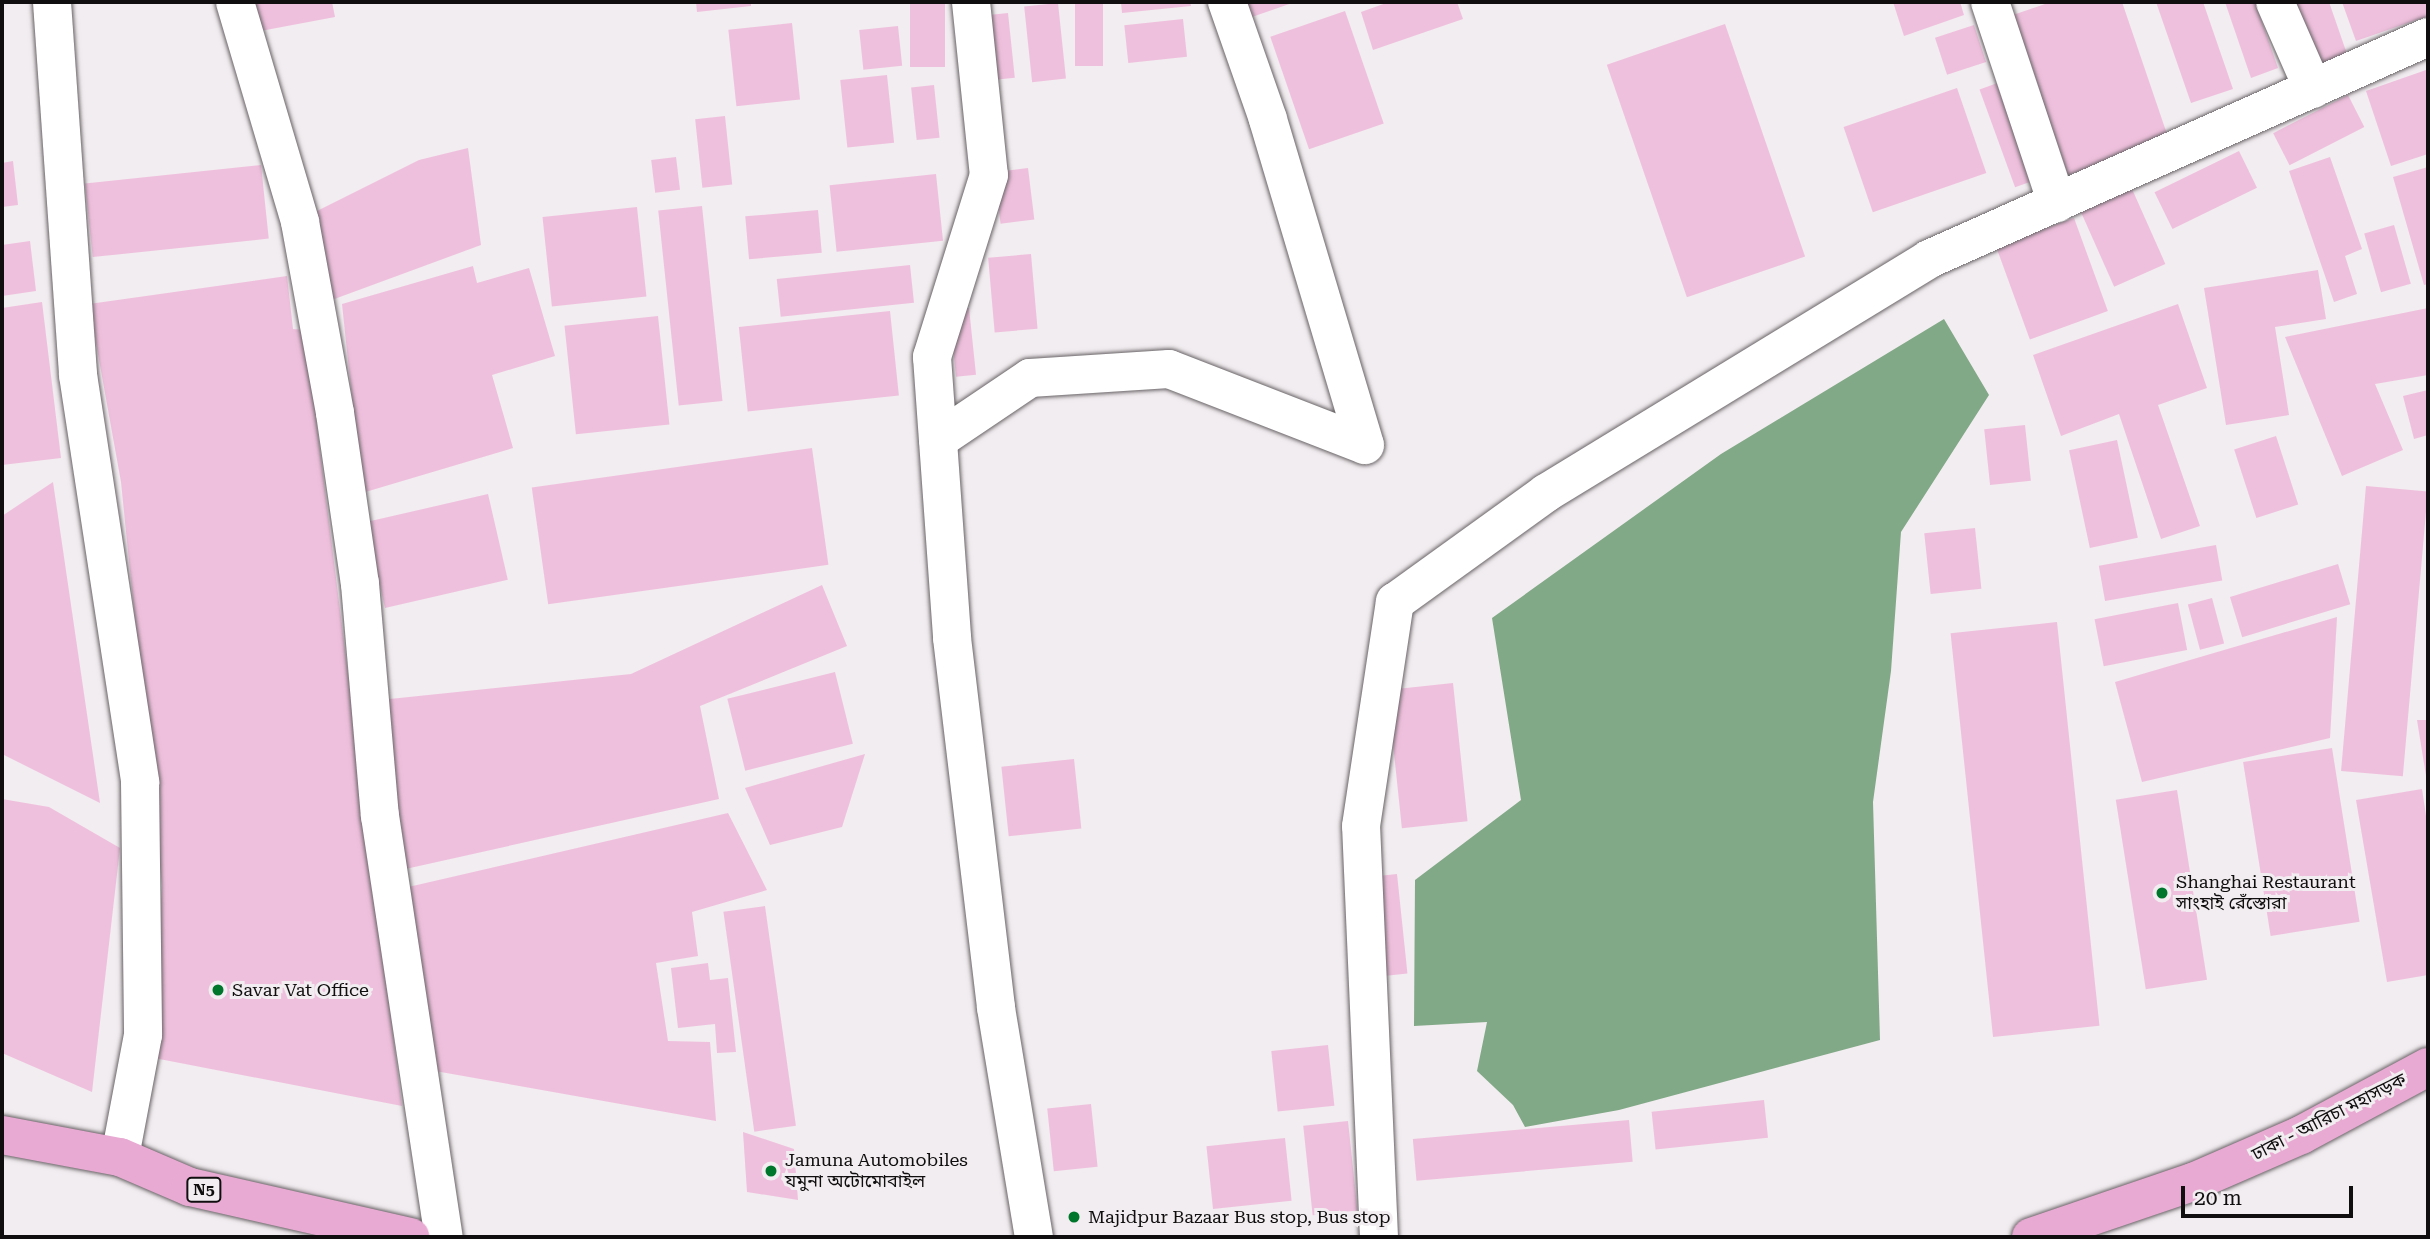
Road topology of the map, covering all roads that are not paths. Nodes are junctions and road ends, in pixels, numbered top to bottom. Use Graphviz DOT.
graph roads {
  1 [pos="52,2"];
  2 [pos="235,2"];
  3 [pos="971,2"];
  4 [pos="1227,2"];
  5 [pos="1990,2"];
  6 [pos="2275,2"];
  7 [pos="2428,37"];
  8 [pos="2313,89"];
  9 [pos="2057,203"];
  10 [pos="938,440"];
  11 [pos="2428,1067"];
  12 [pos="2,1135"];
  13 [pos="120,1157"];
  14 [pos="410,1237"];
  15 [pos="444,1237"];
  16 [pos="1034,1237"];
  17 [pos="1379,1237"];
  18 [pos="2031,1237"];
  1 -- 13 [label="street"];
  2 -- 15 [label="street"];
  3 -- 10 [label="street"];
  4 -- 10 [label="street"];
  5 -- 9 [label="street"];
  6 -- 8 [label="street"];
  7 -- 8 [label="street"];
  8 -- 9 [label="street"];
  9 -- 17 [label="street"];
  10 -- 16 [label="street"];
  11 -- 18 [label="highway, ঢাকা - আরিচা মহাসড়ক"];
  12 -- 13 [label="highway, N5"];
  13 -- 14 [label="highway, N5"];
}
